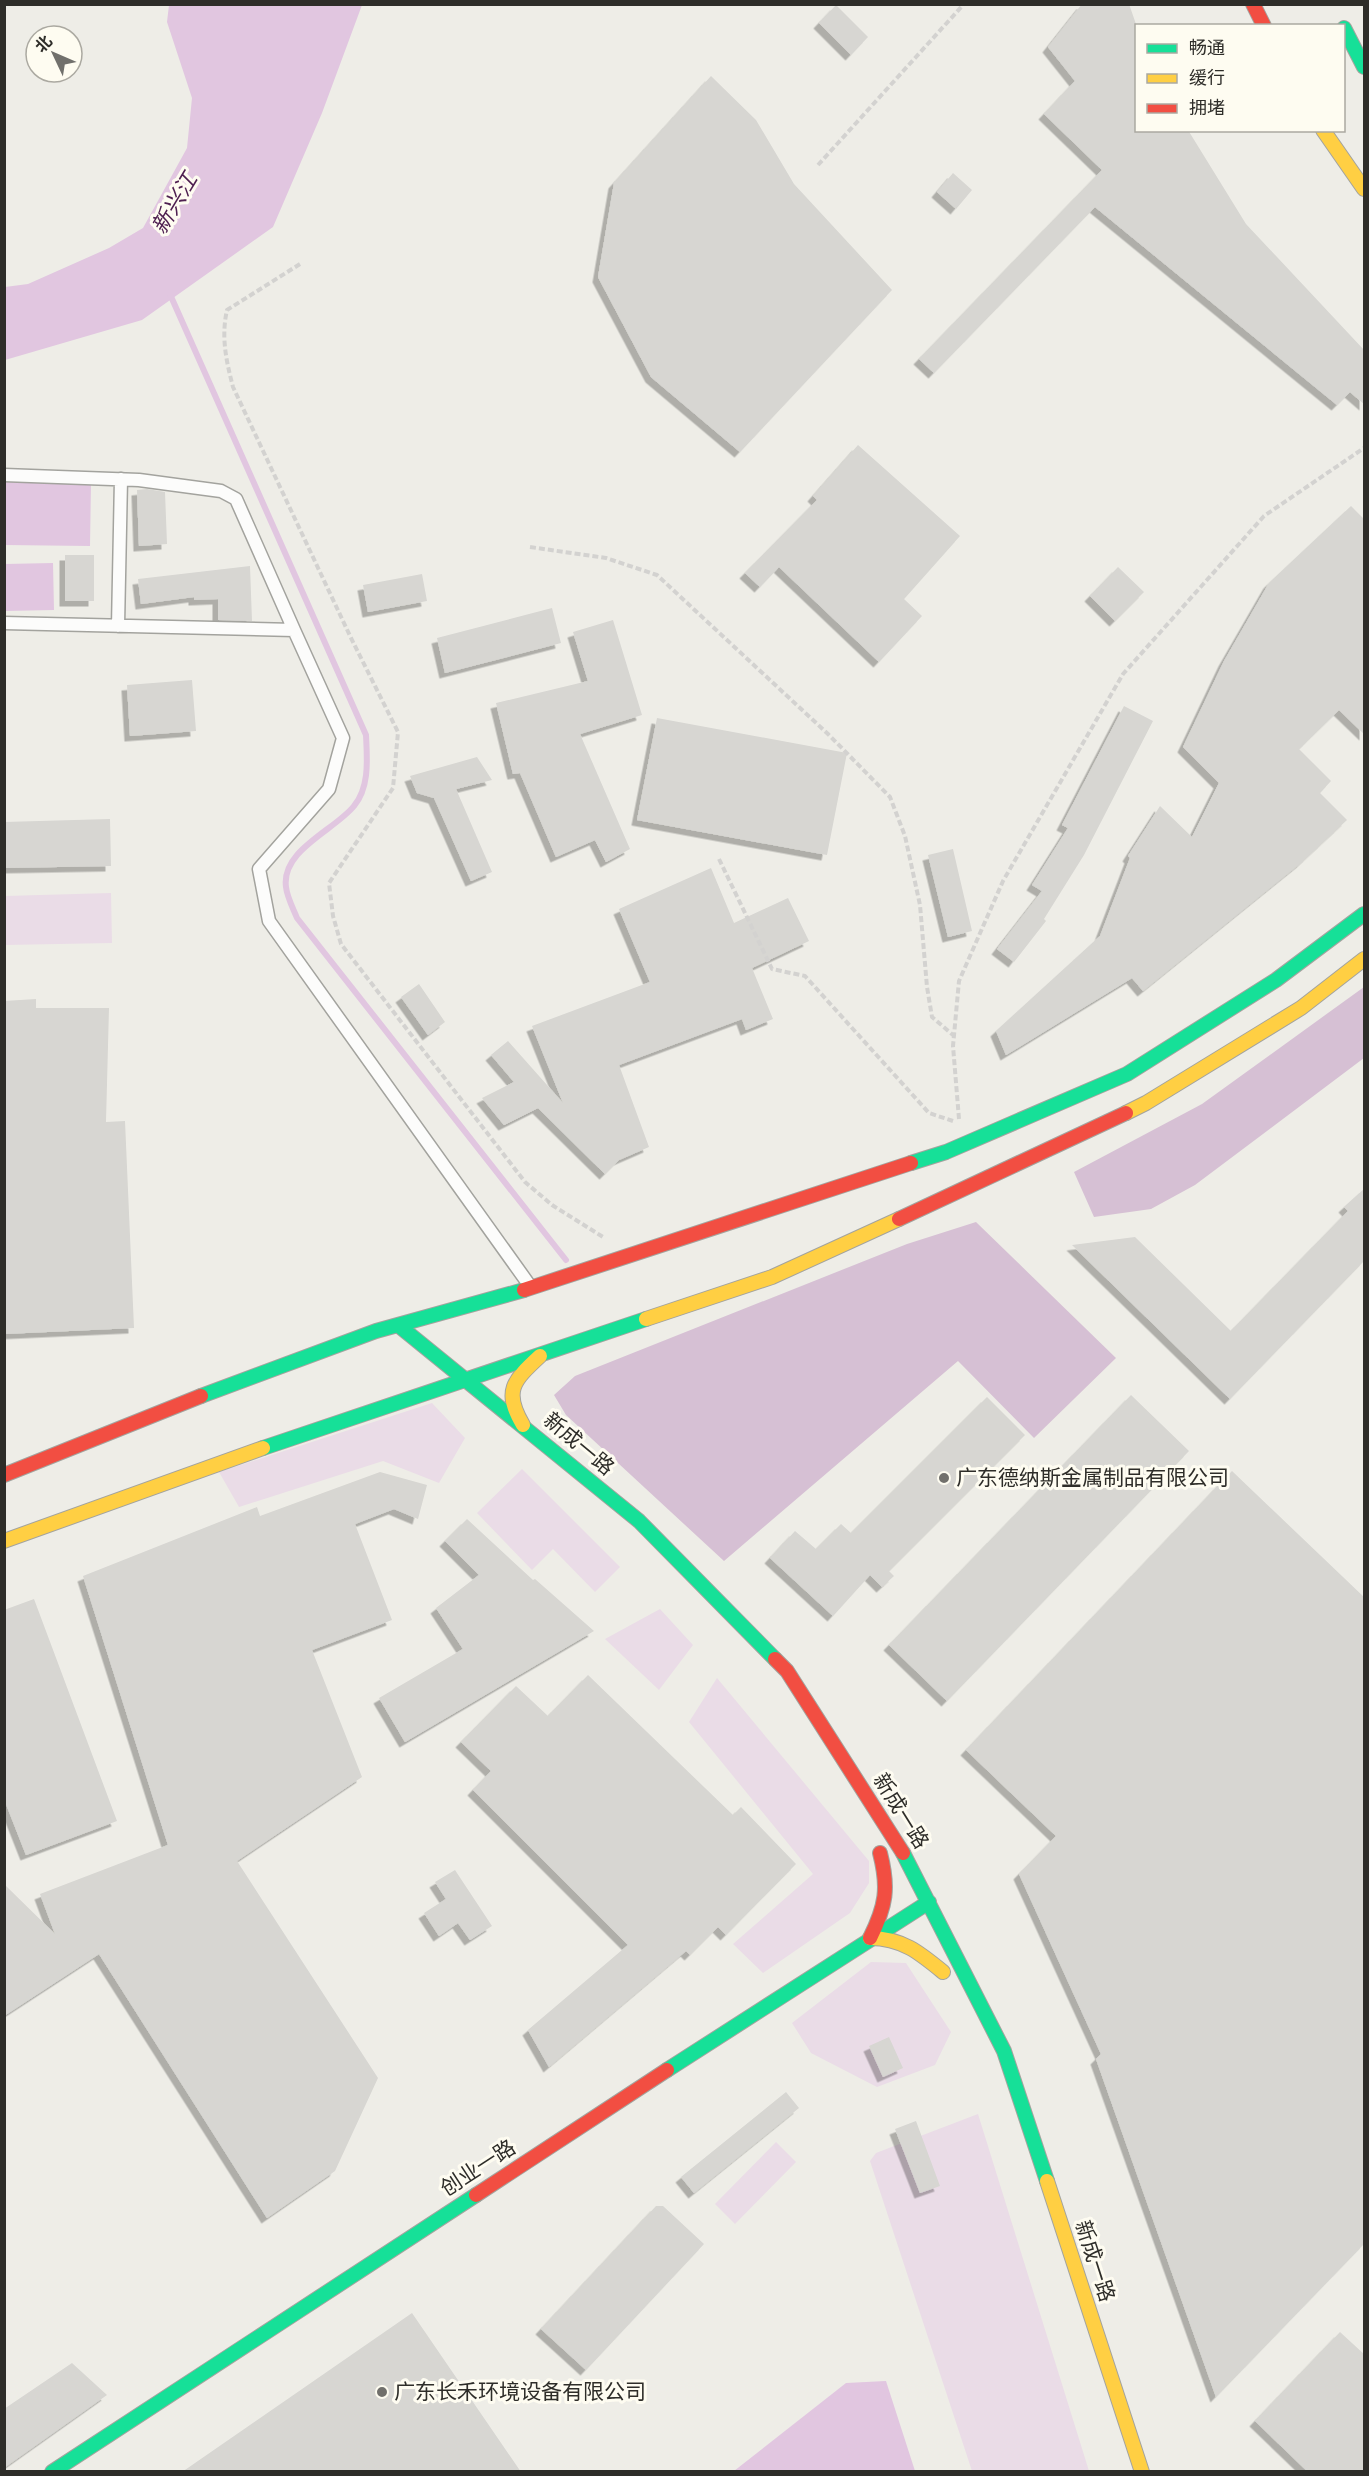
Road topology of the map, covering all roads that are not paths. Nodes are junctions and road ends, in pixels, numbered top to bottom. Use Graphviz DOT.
graph roads {
  1 [pos="1252,4"];
  2 [pos="1263,24"];
  3 [pos="1345,30"];
  4 [pos="1365,67"];
  5 [pos="1324,132"];
  6 [pos="1365,189"];
  7 [pos="4,475"];
  8 [pos="121,479"];
  9 [pos="4,623"];
  10 [pos="118,626"];
  11 [pos="294,630"];
  12 [pos="1365,914"];
  13 [pos="1365,959"];
  14 [pos="532,1288"];
  15 [pos="398,1325"];
  16 [pos="376,1331"];
  17 [pos="393,1345"];
  18 [pos="540,1356"];
  19 [pos="428,1373"];
  20 [pos="468,1380"];
  21 [pos="450,1391"];
  22 [pos="523,1425"];
  23 [pos="4,1475"];
  24 [pos="4,1541"];
  25 [pos="899,1884"];
  26 [pos="929,1902"];
  27 [pos="870,1938"];
  28 [pos="928,1941"];
  29 [pos="52,2472"];
  30 [pos="1142,2472"];
  1 -- 2 [label="main road"];
  3 -- 4 [label="main road"];
  5 -- 6 [label="main road"];
  7 -- 8 [label="lane"];
  8 -- 10 [label="lane"];
  8 -- 11 [label="lane"];
  9 -- 10 [label="lane"];
  10 -- 11 [label="lane"];
  11 -- 14 [label="lane"];
  12 -- 14 [label="main road"];
  13 -- 18 [label="main road"];
  14 -- 15 [label="main road"];
  15 -- 16 [label="main road"];
  15 -- 20 [label="main road, 新成一路"];
  16 -- 17 [label="main road"];
  16 -- 23 [label="main road"];
  18 -- 20 [label="main road"];
  18 -- 22 [label="main road"];
  19 -- 21 [label="main road"];
  20 -- 21 [label="main road"];
  20 -- 22 [label="main road, 新成一路"];
  21 -- 24 [label="main road"];
  22 -- 26 [label="main road, 新成一路"];
  25 -- 27 [label="main road, 新成一路"];
  26 -- 27 [label="main road, 创业一路"];
  26 -- 30 [label="main road, 新成一路"];
  27 -- 28 [label="main road"];
  27 -- 29 [label="main road, 创业一路"];
}
